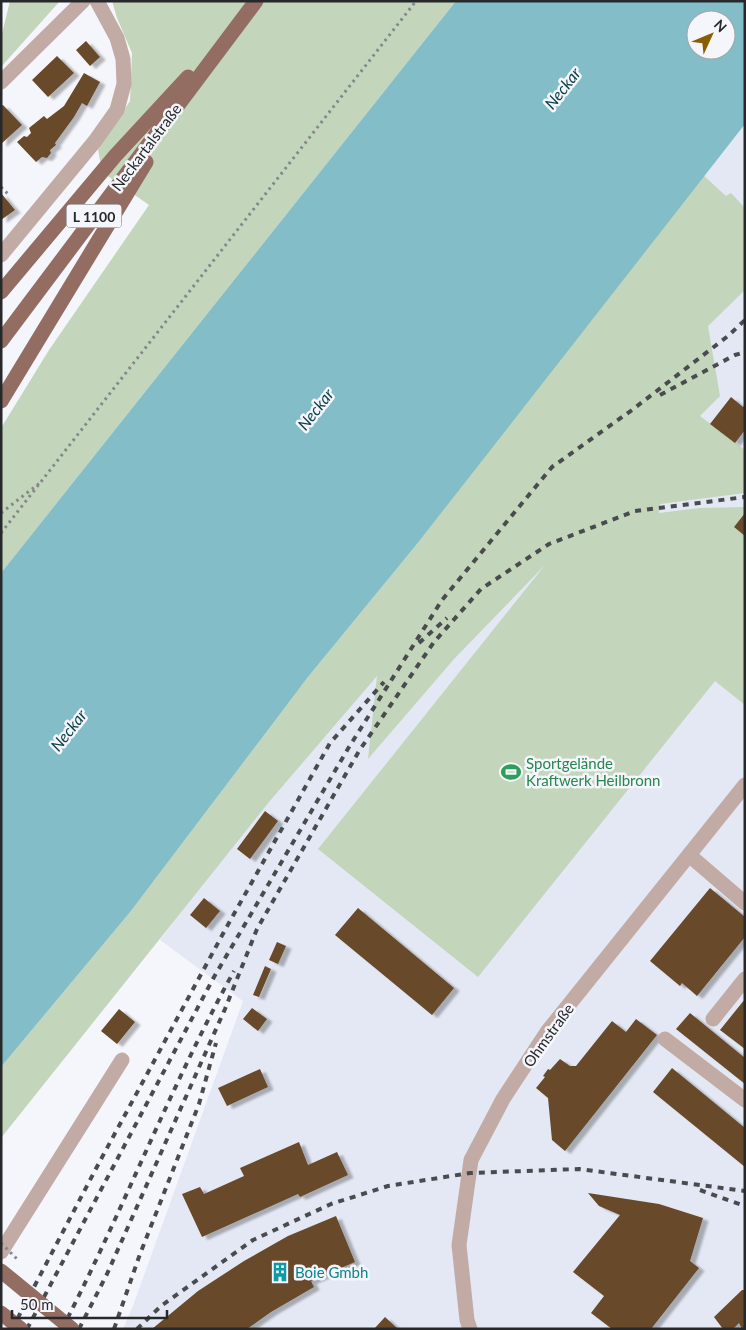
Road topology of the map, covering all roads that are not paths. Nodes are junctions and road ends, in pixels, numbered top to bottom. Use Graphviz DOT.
graph roads {
  1 [pos="82,1"];
  2 [pos="97,1"];
  3 [pos="256,1"];
  4 [pos="246,14"];
  5 [pos="1,82"];
  6 [pos="188,92"];
  7 [pos="1,255"];
  8 [pos="1,292"];
  9 [pos="1,341"];
  10 [pos="1,401"];
  11 [pos="745,785"];
  12 [pos="689,855"];
  13 [pos="745,903"];
  14 [pos="745,979"];
  15 [pos="713,1019"];
  16 [pos="665,1039"];
  17 [pos="122,1060"];
  18 [pos="745,1100"];
  19 [pos="1,1252"];
  20 [pos="1,1271"];
  21 [pos="1,1313"];
  22 [pos="21,1329"];
  23 [pos="72,1329"];
  24 [pos="470,1329"];
  1 -- 5 [label="street"];
  2 -- 7 [label="street"];
  3 -- 4 [label="main road, Neckartalstraße / L 1100"];
  4 -- 6 [label="main road, Neckartalstraße / L 1100"];
  4 -- 8 [label="main road"];
  6 -- 9 [label="main road, Neckartalstraße / L 1100"];
  6 -- 10 [label="main road"];
  11 -- 12 [label="street, Ohmstraße"];
  12 -- 13 [label="street"];
  12 -- 24 [label="street, Ohmstraße"];
  14 -- 15 [label="street"];
  16 -- 18 [label="street"];
  17 -- 19 [label="street"];
  20 -- 23 [label="main road, bridge"];
  21 -- 22 [label="main road, bridge"];
}
